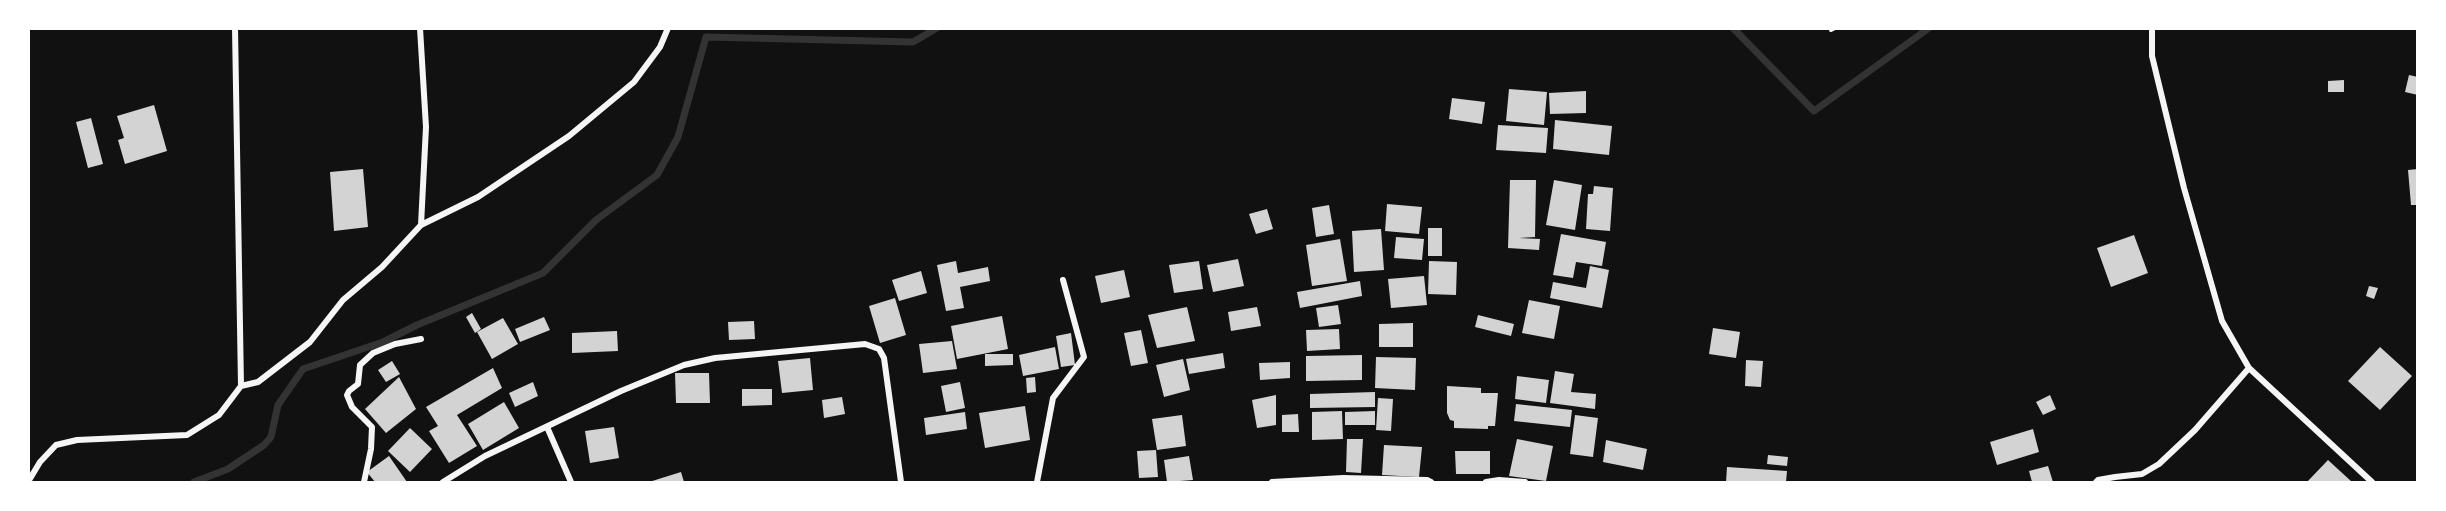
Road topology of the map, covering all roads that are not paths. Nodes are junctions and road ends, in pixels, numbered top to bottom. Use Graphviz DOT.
graph roads {
  1 [pos="235,28"];
  2 [pos="420,28"];
  3 [pos="668,28"];
  4 [pos="2152,28"];
  5 [pos="421,225"];
  6 [pos="1063,280"];
  7 [pos="421,339"];
  8 [pos="2249,368"];
  9 [pos="241,386"];
  10 [pos="547,427"];
  11 [pos="28,482"];
  12 [pos="364,483"];
  13 [pos="443,483"];
  14 [pos="571,483"];
  15 [pos="901,483"];
  16 [pos="1037,483"];
  17 [pos="1272,483"];
  18 [pos="1431,483"];
  19 [pos="1486,483"];
  20 [pos="1525,483"];
  21 [pos="2096,483"];
  22 [pos="2372,483"];
  1 -- 9 [label="street"];
  2 -- 5 [label="street"];
  3 -- 5 [label="street"];
  4 -- 8 [label="street"];
  5 -- 9 [label="street"];
  6 -- 16 [label="street"];
  7 -- 12 [label="street"];
  8 -- 21 [label="street"];
  8 -- 22 [label="street"];
  9 -- 11 [label="street"];
  10 -- 13 [label="street"];
  10 -- 14 [label="street"];
  10 -- 15 [label="street"];
  17 -- 18 [label="street"];
  19 -- 20 [label="street"];
}
